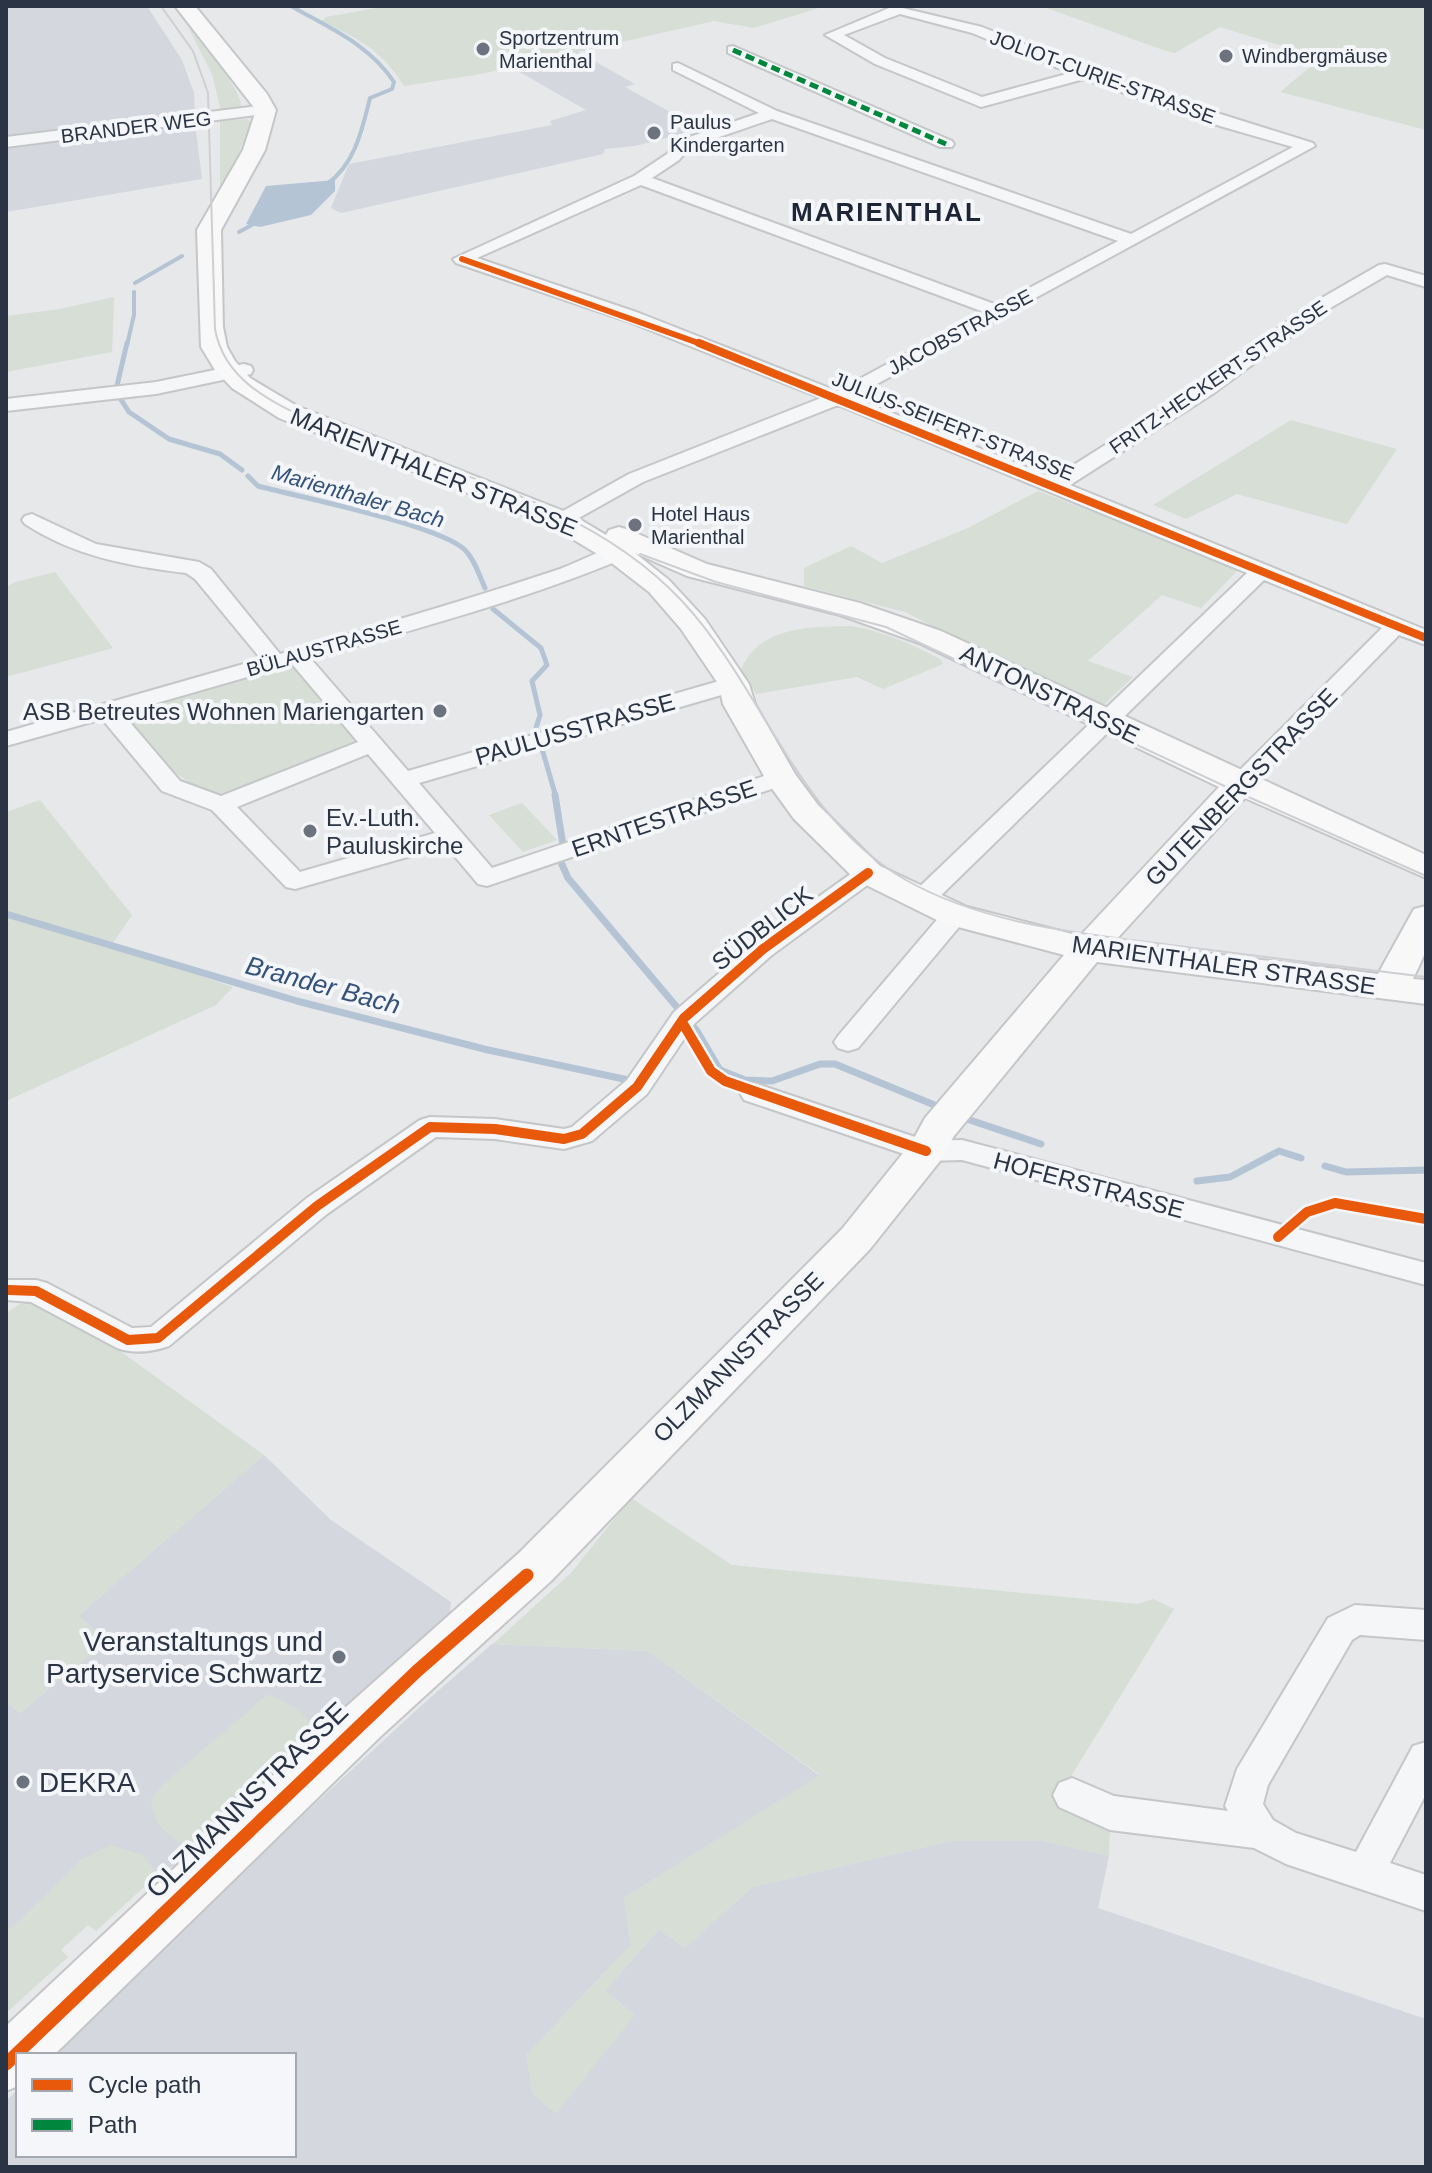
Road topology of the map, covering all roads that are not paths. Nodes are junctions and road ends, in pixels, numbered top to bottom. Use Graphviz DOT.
graph roads {
  1 [pos="185,6"];
  2 [pos="733,50"];
  3 [pos="678,67"];
  4 [pos="1084,74"];
  5 [pos="266,110"];
  6 [pos="772,114"];
  7 [pos="6,142"];
  8 [pos="946,144"];
  9 [pos="1307,146"];
  10 [pos="640,179"];
  11 [pos="1130,239"];
  12 [pos="1426,282"];
  13 [pos="999,312"];
  14 [pos="238,372"];
  15 [pos="836,399"];
  16 [pos="6,405"];
  17 [pos="1053,487"];
  18 [pos="567,517"];
  19 [pos="32,520"];
  20 [pos="639,552"];
  21 [pos="697,570"];
  22 [pos="1261,571"];
  23 [pos="659,586"];
  24 [pos="1396,626"];
  25 [pos="1426,638"];
  26 [pos="286,659"];
  27 [pos="734,684"];
  28 [pos="107,710"];
  29 [pos="1105,721"];
  30 [pos="6,739"];
  31 [pos="370,745"];
  32 [pos="417,776"];
  33 [pos="781,778"];
  34 [pos="1240,784"];
  35 [pos="221,805"];
  36 [pos="450,837"];
  37 [pos="1426,868"];
  38 [pos="868,873"];
  39 [pos="920,901"];
  40 [pos="955,915"];
  41 [pos="1426,917"];
  42 [pos="1089,950"];
  43 [pos="1409,990"];
  44 [pos="848,1042"];
  45 [pos="754,1093"];
  46 [pos="932,1139"];
  47 [pos="1426,1274"];
  48 [pos="9,1290"];
  49 [pos="1426,1625"];
  50 [pos="1426,1758"];
  51 [pos="1072,1795"];
  52 [pos="1260,1832"];
  53 [pos="1366,1871"];
  54 [pos="1426,1893"];
  55 [pos="17,2053"];
  1 -- 5 [label="main road"];
  2 -- 8 [label="street"];
  3 -- 6 [label="street"];
  4 -- 4 [label="street, JOLIOT-CURIE-STRASSE"];
  4 -- 9 [label="street, JOLIOT-CURIE-STRASSE"];
  5 -- 7 [label="street, BRANDER WEG"];
  5 -- 14 [label="main road, MARIENTHALER STRASSE"];
  6 -- 10 [label="street"];
  6 -- 11 [label="street"];
  9 -- 11 [label="street, JACOBSTRASSE"];
  10 -- 13 [label="street"];
  10 -- 15 [label="street, JULIUS-SEIFERT-STRASSE"];
  11 -- 13 [label="street, JACOBSTRASSE"];
  12 -- 17 [label="street, FRITZ-HECKERT-STRASSE"];
  13 -- 15 [label="street, JACOBSTRASSE"];
  14 -- 16 [label="street"];
  14 -- 18 [label="main road, MARIENTHALER STRASSE"];
  15 -- 17 [label="street, JULIUS-SEIFERT-STRASSE"];
  15 -- 18 [label="street, JACOBSTRASSE"];
  17 -- 22 [label="street, JULIUS-SEIFERT-STRASSE"];
  18 -- 20 [label="main road, MARIENTHALER STRASSE"];
  19 -- 26 [label="street"];
  20 -- 21 [label="main road, ANTONSTRASSE"];
  20 -- 23 [label="main road, MARIENTHALER STRASSE"];
  20 -- 26 [label="street, BÜLAUSTRASSE"];
  21 -- 23 [label="main road"];
  21 -- 29 [label="main road, ANTONSTRASSE"];
  22 -- 24 [label="street, JULIUS-SEIFERT-STRASSE"];
  22 -- 29 [label="street"];
  23 -- 27 [label="main road, MARIENTHALER STRASSE"];
  24 -- 25 [label="street, JULIUS-SEIFERT-STRASSE"];
  24 -- 34 [label="street, GUTENBERGSTRASSE"];
  26 -- 28 [label="street, BÜLAUSTRASSE"];
  26 -- 31 [label="street"];
  27 -- 32 [label="street, PAULUSSTRASSE"];
  27 -- 33 [label="main road, MARIENTHALER STRASSE"];
  28 -- 30 [label="street, BÜLAUSTRASSE"];
  28 -- 35 [label="street"];
  29 -- 34 [label="main road, ANTONSTRASSE"];
  29 -- 39 [label="street"];
  31 -- 35 [label="street"];
  31 -- 36 [label="street"];
  33 -- 36 [label="street, ERNTESTRASSE"];
  33 -- 38 [label="main road, MARIENTHALER STRASSE"];
  34 -- 37 [label="main road, ANTONSTRASSE"];
  34 -- 42 [label="main road, GUTENBERGSTRASSE"];
  35 -- 36 [label="street"];
  38 -- 39 [label="main road, MARIENTHALER STRASSE"];
  38 -- 48 [label="street, SÜDBLICK"];
  39 -- 40 [label="main road, MARIENTHALER STRASSE"];
  40 -- 42 [label="main road, MARIENTHALER STRASSE"];
  40 -- 44 [label="street"];
  41 -- 43 [label="main road"];
  42 -- 43 [label="main road, MARIENTHALER STRASSE"];
  42 -- 46 [label="main road, OLZMANNSTRASSE"];
  45 -- 46 [label="street, HOFERSTRASSE"];
  46 -- 47 [label="street, HOFERSTRASSE"];
  46 -- 55 [label="main road, OLZMANNSTRASSE"];
  49 -- 52 [label="street"];
  50 -- 53 [label="street"];
  51 -- 52 [label="street"];
  52 -- 53 [label="street"];
  53 -- 54 [label="street"];
}
